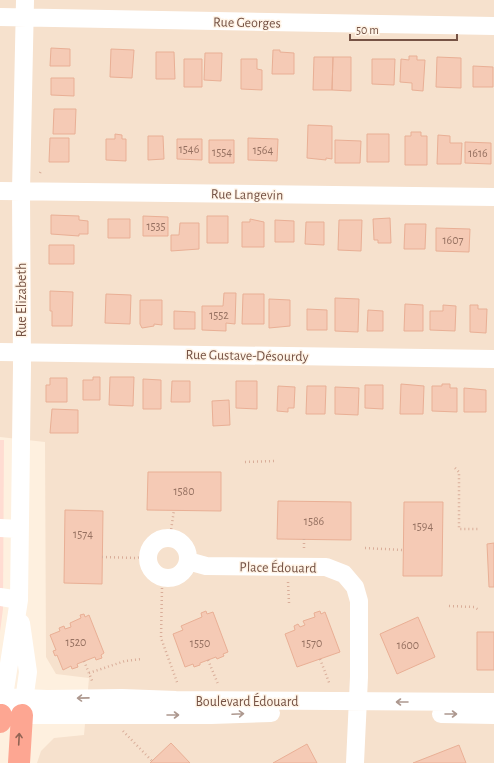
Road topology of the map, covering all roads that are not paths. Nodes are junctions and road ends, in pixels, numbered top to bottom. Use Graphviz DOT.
graph roads {
  1 [pos="25,9"];
  2 [pos="0,17"];
  3 [pos="494,26"];
  4 [pos="0,191"];
  5 [pos="21,191"];
  6 [pos="494,198"];
  7 [pos="0,352"];
  8 [pos="22,353"];
  9 [pos="494,359"];
  10 [pos="0,528"];
  11 [pos="19,529"];
  12 [pos="188,561"];
  13 [pos="0,597"];
  14 [pos="18,600"];
  15 [pos="494,702"];
  16 [pos="357,708"];
  17 [pos="7,709"];
  18 [pos="494,715"];
  19 [pos="19,763"];
  20 [pos="355,763"];
  1 -- 2 [label="street, Rue Georges"];
  1 -- 3 [label="street, Rue Georges"];
  1 -- 5 [label="street, Rue Elizabeth"];
  4 -- 5 [label="street, Rue Langevin"];
  5 -- 6 [label="street, Rue Langevin"];
  5 -- 8 [label="street, Rue Elizabeth"];
  7 -- 8 [label="street, Rue Gustave-Désourdy"];
  8 -- 9 [label="street, Rue Gustave-Désourdy"];
  8 -- 11 [label="street, Rue Elizabeth"];
  10 -- 11 [label="street"];
  11 -- 14 [label="street, Rue Elizabeth"];
  12 -- 12 [label="street"];
  12 -- 16 [label="street, Place Édouard"];
  13 -- 14 [label="street"];
  14 -- 17 [label="street, Rue Elizabeth"];
  15 -- 16 [label="street, Boulevard Édouard, one-way"];
  16 -- 17 [label="street, Boulevard Édouard"];
  16 -- 18 [label="street, Boulevard Édouard, one-way"];
  16 -- 20 [label="street, Place Édouard"];
  19 -- 17 [label="highway, one-way"];
}
